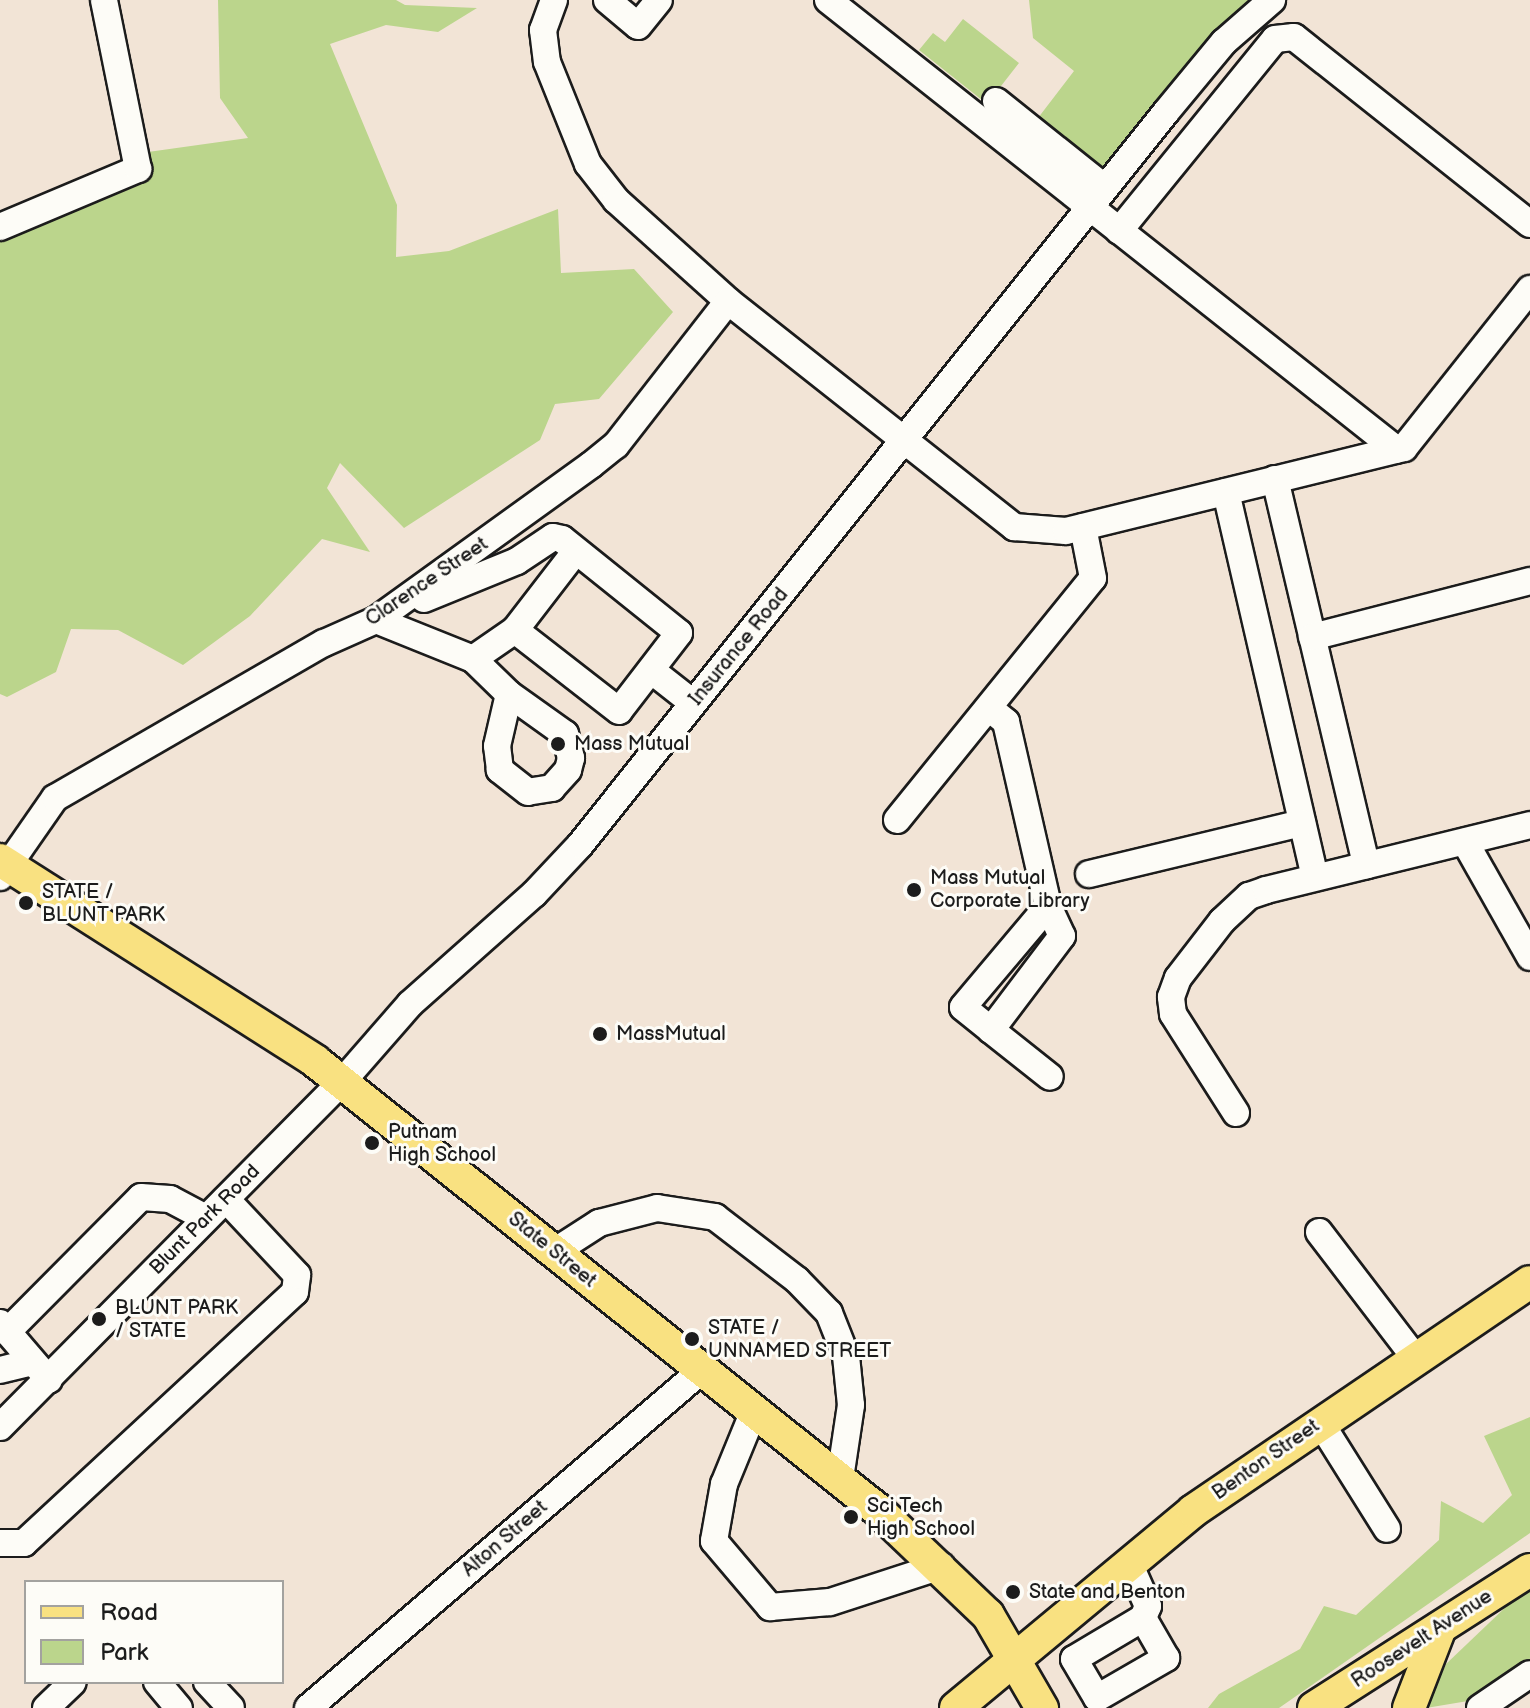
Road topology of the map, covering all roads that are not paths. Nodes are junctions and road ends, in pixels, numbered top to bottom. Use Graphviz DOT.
graph roads {
  1 [pos="104,0"];
  2 [pos="554,0"];
  3 [pos="607,0"];
  4 [pos="659,0"];
  5 [pos="828,0"];
  6 [pos="1272,0"];
  7 [pos="996,101"];
  8 [pos="1097,198"];
  9 [pos="1530,224"];
  10 [pos="0,227"];
  11 [pos="1119,231"];
  12 [pos="1530,289"];
  13 [pos="728,301"];
  14 [pos="905,444"];
  15 [pos="1397,450"];
  16 [pos="1275,479"];
  17 [pos="1226,492"];
  18 [pos="1083,527"];
  19 [pos="575,552"];
  20 [pos="1530,581"];
  21 [pos="376,620"];
  22 [pos="515,630"];
  23 [pos="1312,637"];
  24 [pos="473,659"];
  25 [pos="651,670"];
  26 [pos="509,694"];
  27 [pos="693,703"];
  28 [pos="989,708"];
  29 [pos="897,820"];
  30 [pos="1302,823"];
  31 [pos="1530,825"];
  32 [pos="1465,842"];
  33 [pos="1366,865"];
  34 [pos="3,868"];
  35 [pos="1089,874"];
  36 [pos="1315,877"];
  37 [pos="1048,906"];
  38 [pos="1530,957"];
  39 [pos="991,1030"];
  40 [pos="1050,1077"];
  41 [pos="342,1082"];
  42 [pos="1236,1113"];
  43 [pos="226,1199"];
  44 [pos="205,1218"];
  45 [pos="1319,1232"];
  46 [pos="554,1252"];
  47 [pos="1530,1282"];
  48 [pos="4,1327"];
  49 [pos="1416,1359"];
  50 [pos="0,1370"];
  51 [pos="702,1370"];
  52 [pos="40,1371"];
  53 [pos="754,1411"];
  54 [pos="1320,1422"];
  55 [pos="0,1427"];
  56 [pos="840,1479"];
  57 [pos="1387,1529"];
  58 [pos="0,1543"];
  59 [pos="1129,1563"];
  60 [pos="941,1566"];
  61 [pos="1530,1570"];
  62 [pos="1143,1618"];
  63 [pos="1440,1628"];
  64 [pos="1014,1656"];
  65 [pos="1530,1674"];
  66 [pos="71,1684"];
  67 [pos="159,1684"];
  68 [pos="209,1684"];
  69 [pos="1088,1703"];
  70 [pos="46,1708"];
  71 [pos="179,1708"];
  72 [pos="231,1708"];
  73 [pos="308,1708"];
  74 [pos="956,1708"];
  75 [pos="1042,1708"];
  76 [pos="1314,1708"];
  77 [pos="1409,1708"];
  78 [pos="1480,1708"];
  1 -- 10 [label="street"];
  2 -- 13 [label="street"];
  3 -- 4 [label="street"];
  5 -- 8 [label="street"];
  6 -- 8 [label="street, Insurance Road"];
  7 -- 8 [label="street"];
  8 -- 11 [label="street"];
  8 -- 14 [label="street, Insurance Road"];
  9 -- 11 [label="street"];
  11 -- 15 [label="street"];
  12 -- 15 [label="street"];
  13 -- 14 [label="street"];
  13 -- 21 [label="street, Clarence Street"];
  14 -- 18 [label="street"];
  14 -- 27 [label="street, Insurance Road"];
  15 -- 16 [label="street"];
  16 -- 17 [label="street"];
  16 -- 23 [label="street"];
  17 -- 18 [label="street"];
  17 -- 30 [label="street"];
  18 -- 28 [label="street"];
  19 -- 21 [label="street"];
  19 -- 22 [label="street"];
  19 -- 25 [label="street"];
  20 -- 23 [label="street"];
  21 -- 24 [label="street"];
  21 -- 34 [label="street, Clarence Street"];
  22 -- 24 [label="street"];
  22 -- 25 [label="street"];
  23 -- 33 [label="street"];
  24 -- 26 [label="street"];
  25 -- 27 [label="street"];
  27 -- 41 [label="street, Insurance Road"];
  28 -- 29 [label="street"];
  28 -- 37 [label="street"];
  30 -- 35 [label="street"];
  30 -- 36 [label="street"];
  31 -- 32 [label="street"];
  32 -- 33 [label="street"];
  32 -- 38 [label="street"];
  33 -- 36 [label="street"];
  34 -- 41 [label="main road, State Street"];
  36 -- 42 [label="street"];
  37 -- 39 [label="street"];
  37 -- 39 [label="street"];
  39 -- 40 [label="street"];
  41 -- 43 [label="street, Blunt Park Road"];
  41 -- 46 [label="main road, State Street"];
  43 -- 44 [label="street, Blunt Park Road"];
  43 -- 58 [label="street"];
  44 -- 48 [label="street"];
  44 -- 52 [label="street, Blunt Park Road"];
  45 -- 49 [label="street"];
  46 -- 51 [label="main road, State Street"];
  46 -- 56 [label="street"];
  47 -- 49 [label="main road, Benton Street"];
  48 -- 52 [label="street"];
  49 -- 54 [label="main road, Benton Street"];
  50 -- 52 [label="street"];
  51 -- 53 [label="main road, State Street"];
  51 -- 73 [label="street, Alton Street"];
  52 -- 55 [label="street, Blunt Park Road"];
  53 -- 56 [label="main road, State Street"];
  53 -- 60 [label="street"];
  54 -- 57 [label="street"];
  54 -- 59 [label="main road, Benton Street"];
  56 -- 60 [label="main road, State Street"];
  59 -- 62 [label="street"];
  59 -- 64 [label="main road, Benton Street"];
  60 -- 64 [label="main road, State Street"];
  61 -- 63 [label="main road, Roosevelt Avenue"];
  62 -- 69 [label="street"];
  62 -- 69 [label="street"];
  63 -- 76 [label="main road, Roosevelt Avenue"];
  63 -- 77 [label="main road"];
  64 -- 74 [label="main road, Benton Street"];
  64 -- 75 [label="main road, State Street"];
  65 -- 78 [label="street"];
  66 -- 70 [label="street"];
  67 -- 71 [label="street"];
  68 -- 72 [label="street"];
}
